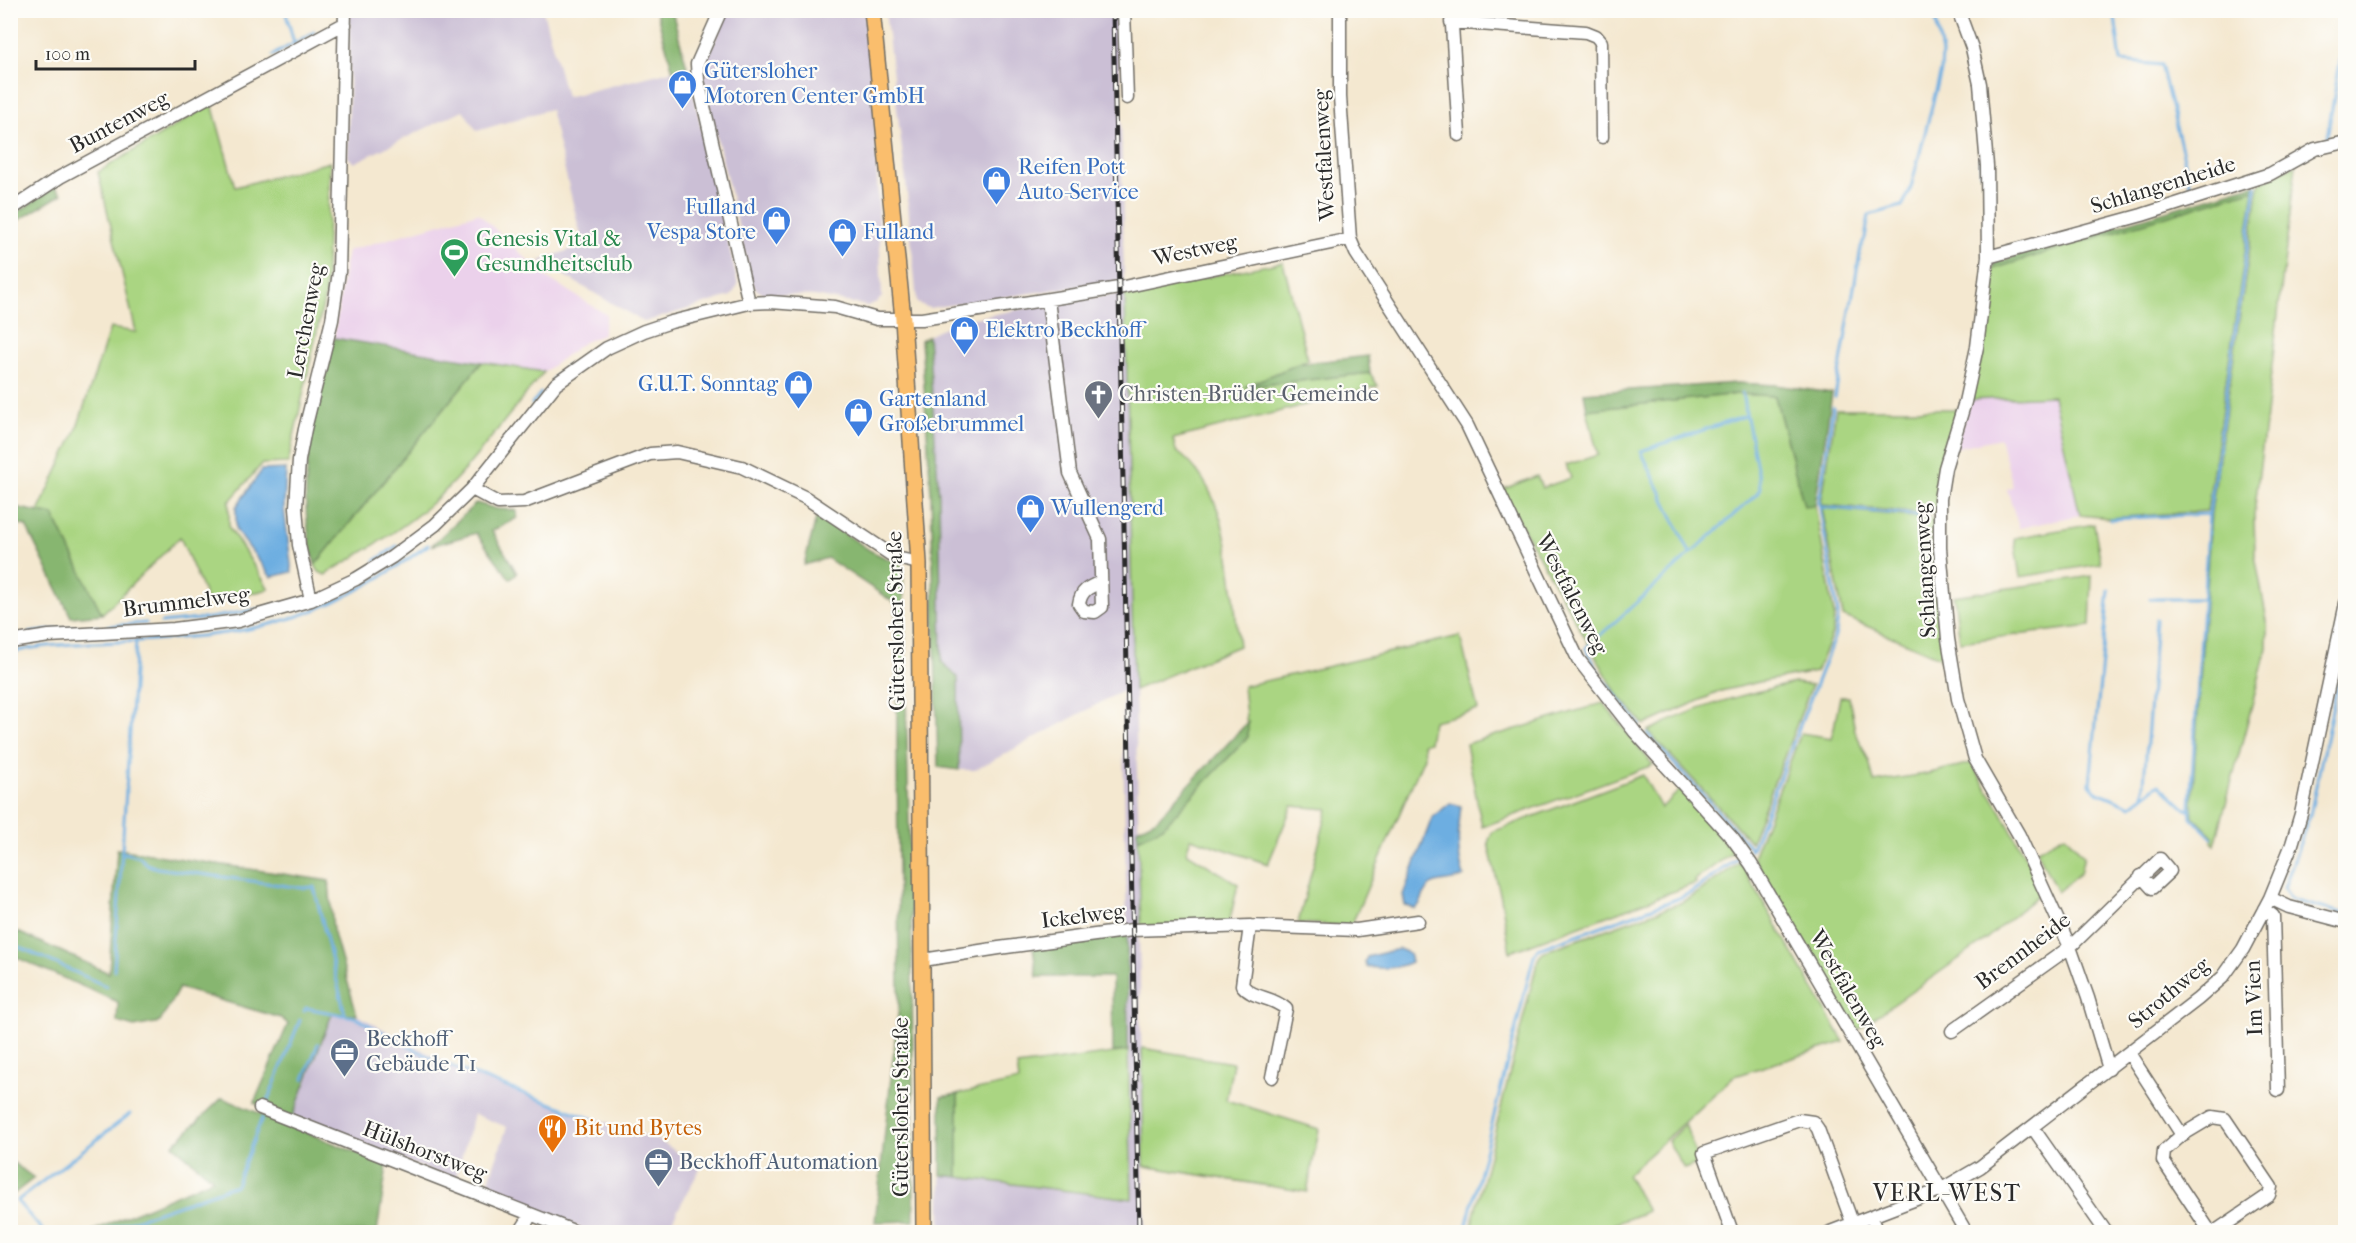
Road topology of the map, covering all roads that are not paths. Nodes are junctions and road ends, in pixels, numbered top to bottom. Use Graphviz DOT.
graph roads {
  1 [pos="345,10"];
  2 [pos="721,10"];
  3 [pos="872,10"];
  4 [pos="1124,10"];
  5 [pos="1340,10"];
  6 [pos="1958,10"];
  7 [pos="1451,16"];
  8 [pos="345,26"];
  9 [pos="1127,98"];
  10 [pos="1459,135"];
  11 [pos="1602,137"];
  12 [pos="2346,142"];
  13 [pos="10,210"];
  14 [pos="1350,240"];
  15 [pos="1988,257"];
  16 [pos="1048,300"];
  17 [pos="749,303"];
  18 [pos="903,319"];
  19 [pos="472,489"];
  20 [pos="919,563"];
  21 [pos="1101,582"];
  22 [pos="311,600"];
  23 [pos="2346,603"];
  24 [pos="10,642"];
  25 [pos="2141,876"];
  26 [pos="2270,898"];
  27 [pos="2264,909"];
  28 [pos="1418,921"];
  29 [pos="2346,922"];
  30 [pos="1250,926"];
  31 [pos="2070,947"];
  32 [pos="923,960"];
  33 [pos="1952,1031"];
  34 [pos="2129,1053"];
  35 [pos="2109,1069"];
  36 [pos="1272,1077"];
  37 [pos="2278,1090"];
  38 [pos="260,1108"];
  39 [pos="2033,1128"];
  40 [pos="2182,1135"];
  41 [pos="1940,1190"];
  42 [pos="531,1215"];
  43 [pos="1872,1218"];
  44 [pos="1853,1224"];
  45 [pos="520,1233"];
  46 [pos="576,1233"];
  47 [pos="924,1233"];
  48 [pos="1732,1233"];
  49 [pos="1830,1233"];
  50 [pos="1878,1233"];
  51 [pos="1966,1233"];
  52 [pos="2106,1233"];
  1 -- 8 [label="street, Lerchenweg"];
  2 -- 17 [label="street"];
  3 -- 18 [label="main road, Gütersloher Straße"];
  4 -- 9 [label="street"];
  5 -- 14 [label="street, Westfalenweg"];
  6 -- 15 [label="street, Schlangenweg"];
  7 -- 10 [label="street"];
  7 -- 11 [label="street"];
  8 -- 13 [label="street, Buntenweg"];
  8 -- 22 [label="street, Lerchenweg"];
  12 -- 15 [label="street, Schlangenheide"];
  14 -- 16 [label="street, Westweg"];
  14 -- 41 [label="street, Westfalenweg"];
  15 -- 31 [label="street, Schlangenweg"];
  16 -- 18 [label="street, Westweg"];
  16 -- 21 [label="street"];
  17 -- 18 [label="street, Brummelweg"];
  17 -- 19 [label="street, Brummelweg"];
  18 -- 20 [label="main road, Gütersloher Straße"];
  19 -- 20 [label="street"];
  19 -- 22 [label="street, Brummelweg"];
  20 -- 32 [label="main road, Gütersloher Straße"];
  22 -- 24 [label="street, Brummelweg"];
  23 -- 26 [label="street, Strothweg"];
  25 -- 31 [label="street, Brennheide"];
  26 -- 27 [label="street, Strothweg"];
  26 -- 29 [label="street"];
  27 -- 34 [label="street, Strothweg"];
  27 -- 37 [label="street, Im Vien"];
  28 -- 30 [label="street, Ickelweg"];
  30 -- 32 [label="street, Ickelweg"];
  30 -- 36 [label="street"];
  31 -- 33 [label="street, Brennheide"];
  31 -- 35 [label="street, Schlangenweg"];
  32 -- 47 [label="main road, Gütersloher Straße"];
  34 -- 35 [label="street, Strothweg"];
  34 -- 40 [label="street"];
  35 -- 39 [label="street, Strothweg"];
  38 -- 42 [label="street, Hülshorstweg"];
  39 -- 41 [label="street, Strothweg"];
  39 -- 52 [label="street"];
  40 -- 40 [label="street"];
  41 -- 43 [label="street, Strothweg"];
  41 -- 51 [label="street, Westfalenweg"];
  42 -- 45 [label="street"];
  42 -- 46 [label="street, Hülshorstweg"];
  43 -- 44 [label="street, Strothweg"];
  43 -- 50 [label="street"];
  44 -- 48 [label="street"];
  44 -- 49 [label="street, Strothweg"];
}
